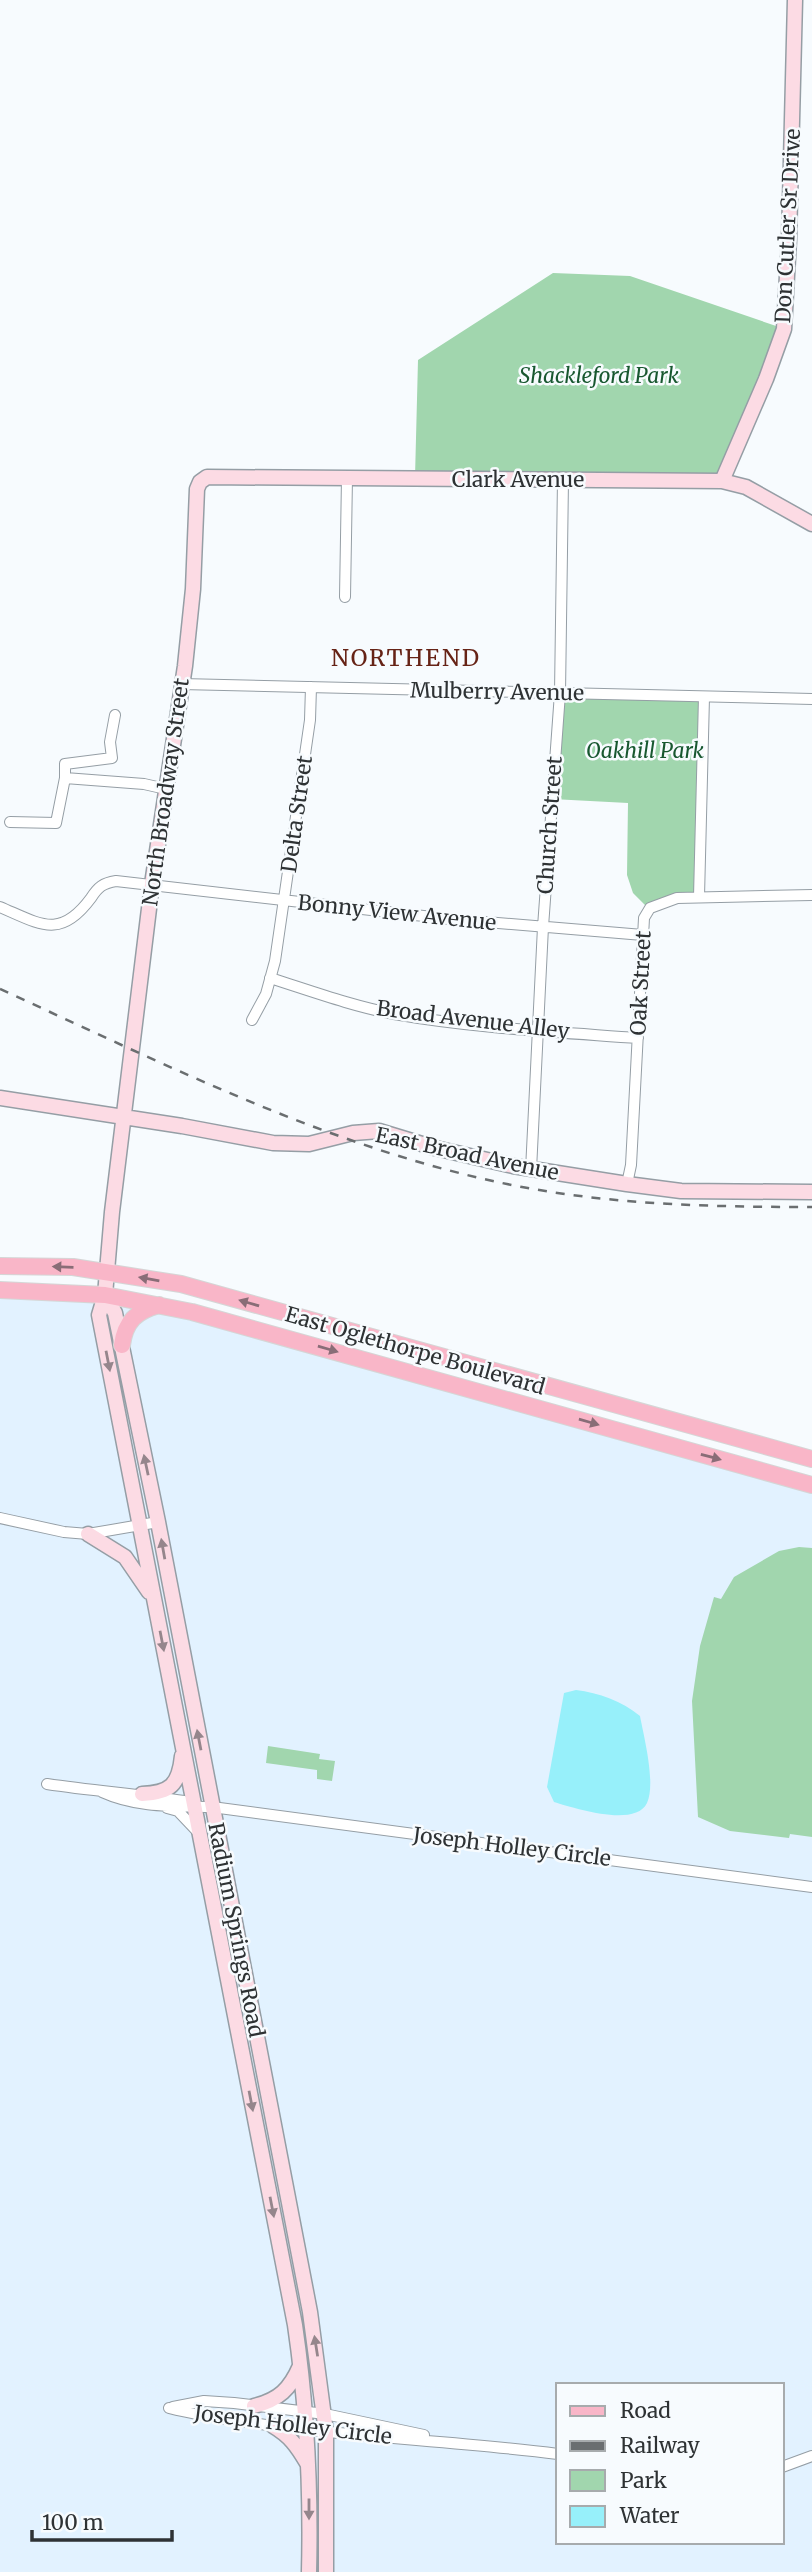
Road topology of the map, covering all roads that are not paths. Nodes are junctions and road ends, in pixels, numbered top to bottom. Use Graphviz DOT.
graph roads {
  1 [pos="795,0"];
  2 [pos="214,477"];
  3 [pos="347,478"];
  4 [pos="563,480"];
  5 [pos="722,481"];
  6 [pos="812,524"];
  7 [pos="345,597"];
  8 [pos="181,684"];
  9 [pos="311,687"];
  10 [pos="560,693"];
  11 [pos="704,697"];
  12 [pos="812,699"];
  13 [pos="115,715"];
  14 [pos="65,778"];
  15 [pos="166,789"];
  16 [pos="10,822"];
  17 [pos="152,884"];
  18 [pos="812,895"];
  19 [pos="699,898"];
  20 [pos="285,901"];
  21 [pos="0,907"];
  22 [pos="543,927"];
  23 [pos="643,934"];
  24 [pos="271,978"];
  25 [pos="253,1020"];
  26 [pos="539,1030"];
  27 [pos="638,1038"];
  28 [pos="0,1098"];
  29 [pos="124,1117"];
  30 [pos="531,1170"];
  31 [pos="627,1184"];
  32 [pos="812,1192"];
  33 [pos="0,1266"];
  34 [pos="105,1271"];
  35 [pos="0,1290"];
  36 [pos="105,1294"];
  37 [pos="160,1305"];
  38 [pos="122,1345"];
  39 [pos="812,1459"];
  40 [pos="812,1485"];
  41 [pos="0,1518"];
  42 [pos="158,1522"];
  43 [pos="140,1526"];
  44 [pos="88,1534"];
  45 [pos="153,1597"];
  46 [pos="183,1744"];
  47 [pos="47,1784"];
  48 [pos="102,1792"];
  49 [pos="142,1794"];
  50 [pos="195,1805"];
  51 [pos="160,1806"];
  52 [pos="212,1807"];
  53 [pos="201,1836"];
  54 [pos="812,1888"];
  55 [pos="301,2365"];
  56 [pos="254,2406"];
  57 [pos="305,2412"];
  58 [pos="325,2414"];
  59 [pos="273,2426"];
  60 [pos="306,2430"];
  61 [pos="326,2432"];
  62 [pos="474,2445"];
  63 [pos="556,2454"];
  64 [pos="812,2456"];
  65 [pos="784,2466"];
  66 [pos="309,2467"];
  67 [pos="309,2572"];
  68 [pos="326,2572"];
  1 -- 5 [label="main road, Don Cutler Sr Drive"];
  2 -- 3 [label="main road, Clark Avenue"];
  2 -- 8 [label="main road, North Broadway Street"];
  3 -- 4 [label="main road, Clark Avenue"];
  3 -- 7 [label="street"];
  4 -- 5 [label="main road, Clark Avenue"];
  4 -- 10 [label="street, Church Street"];
  5 -- 6 [label="main road, Clark Avenue"];
  8 -- 9 [label="street, Mulberry Avenue"];
  8 -- 15 [label="main road, North Broadway Street"];
  9 -- 10 [label="street, Mulberry Avenue"];
  9 -- 20 [label="street, Delta Street"];
  10 -- 11 [label="street, Mulberry Avenue"];
  10 -- 22 [label="street, Church Street"];
  11 -- 12 [label="street, Mulberry Avenue"];
  11 -- 19 [label="street"];
  13 -- 14 [label="street"];
  14 -- 15 [label="street"];
  14 -- 16 [label="street"];
  15 -- 17 [label="main road, North Broadway Street"];
  17 -- 20 [label="street, Bonny View Avenue"];
  17 -- 21 [label="street, Bonny View Avenue"];
  17 -- 29 [label="main road, North Broadway Street"];
  18 -- 19 [label="street"];
  19 -- 23 [label="street, Oak Street"];
  20 -- 22 [label="street, Bonny View Avenue"];
  20 -- 24 [label="street, Delta Street"];
  22 -- 23 [label="street, Bonny View Avenue"];
  22 -- 26 [label="street, Church Street"];
  23 -- 27 [label="street, Oak Street"];
  24 -- 25 [label="street, Delta Street"];
  24 -- 26 [label="street, Broad Avenue Alley"];
  26 -- 27 [label="street, Broad Avenue Alley"];
  26 -- 30 [label="street, Church Street"];
  27 -- 31 [label="street, Oak Street"];
  28 -- 29 [label="main road, East Broad Avenue"];
  29 -- 30 [label="main road, East Broad Avenue"];
  29 -- 34 [label="main road, North Broadway Street"];
  30 -- 31 [label="main road, East Broad Avenue"];
  31 -- 32 [label="main road, East Broad Avenue"];
  34 -- 33 [label="main road, East Oglethorpe Boulevard, one-way"];
  34 -- 36 [label="main road, Radium Springs Road"];
  39 -- 34 [label="main road, East Oglethorpe Boulevard, one-way"];
  35 -- 36 [label="main road, East Oglethorpe Boulevard"];
  36 -- 37 [label="main road, East Oglethorpe Boulevard"];
  36 -- 38 [label="main road, Radium Springs Road"];
  36 -- 43 [label="main road, Radium Springs Road, one-way"];
  37 -- 38 [label="main road"];
  37 -- 40 [label="main road, East Oglethorpe Boulevard, one-way"];
  42 -- 38 [label="main road, Radium Springs Road, one-way"];
  41 -- 44 [label="street"];
  42 -- 43 [label="street"];
  52 -- 42 [label="main road, Radium Springs Road, one-way"];
  43 -- 44 [label="street"];
  43 -- 45 [label="main road, Radium Springs Road"];
  44 -- 45 [label="main road"];
  45 -- 46 [label="main road, Radium Springs Road, one-way"];
  46 -- 49 [label="main road"];
  46 -- 50 [label="main road, Radium Springs Road"];
  47 -- 48 [label="street"];
  48 -- 49 [label="street"];
  48 -- 51 [label="street"];
  49 -- 50 [label="street"];
  50 -- 51 [label="street"];
  50 -- 52 [label="street, Joseph Holley Circle"];
  50 -- 53 [label="main road, Radium Springs Road"];
  51 -- 53 [label="street"];
  52 -- 54 [label="street, Joseph Holley Circle"];
  58 -- 52 [label="main road, Radium Springs Road, one-way"];
  53 -- 55 [label="main road, Radium Springs Road, one-way"];
  55 -- 56 [label="main road"];
  55 -- 57 [label="main road, Radium Springs Road"];
  56 -- 57 [label="street, Joseph Holley Circle"];
  56 -- 59 [label="street, Joseph Holley Circle"];
  57 -- 58 [label="street, Joseph Holley Circle"];
  57 -- 60 [label="main road, Radium Springs Road"];
  58 -- 61 [label="main road, Radium Springs Road"];
  58 -- 62 [label="street, Joseph Holley Circle"];
  59 -- 60 [label="street, Joseph Holley Circle"];
  59 -- 66 [label="main road"];
  60 -- 61 [label="street, Joseph Holley Circle"];
  60 -- 66 [label="main road, Radium Springs Road"];
  61 -- 62 [label="street, Joseph Holley Circle"];
  61 -- 68 [label="main road, Radium Springs Road"];
  62 -- 63 [label="street, Joseph Holley Circle"];
  64 -- 65 [label="street"];
  66 -- 67 [label="main road, Radium Springs Road, one-way"];
}
